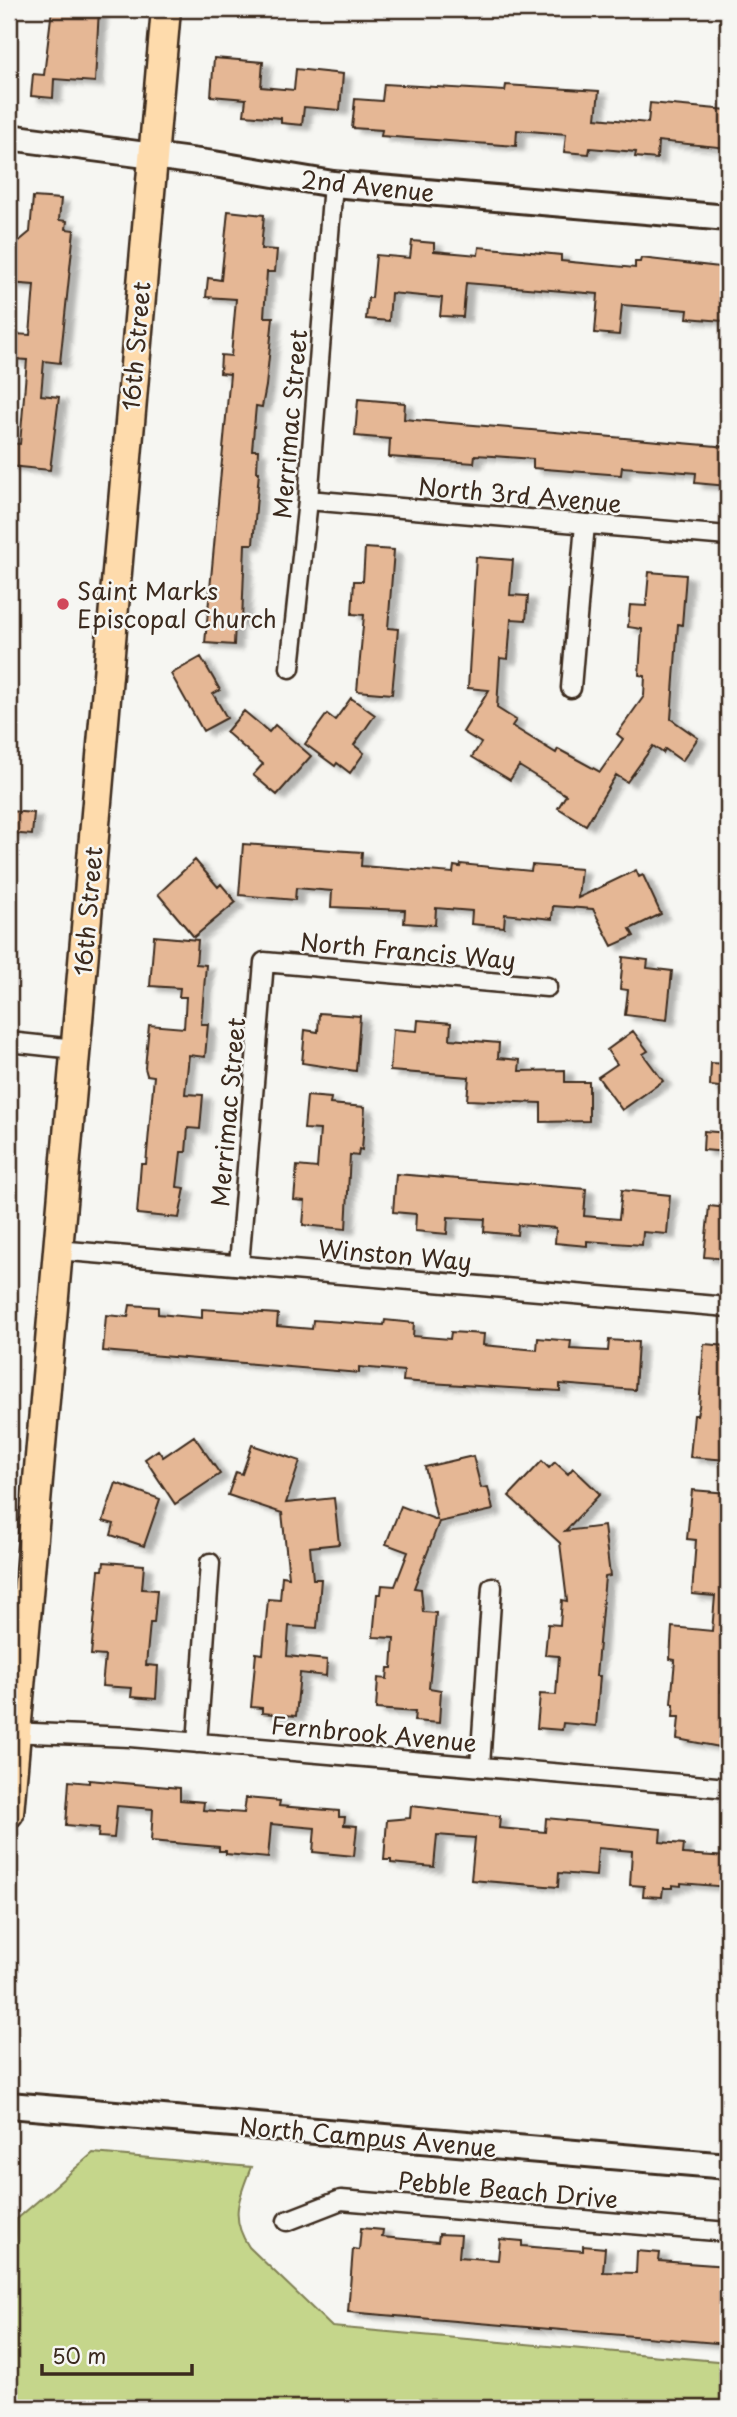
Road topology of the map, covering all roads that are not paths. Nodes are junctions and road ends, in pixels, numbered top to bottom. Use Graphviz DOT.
graph roads {
  1 [pos="166,9"];
  2 [pos="9,137"];
  3 [pos="151,158"];
  4 [pos="334,184"];
  5 [pos="728,218"];
  6 [pos="308,500"];
  7 [pos="584,524"];
  8 [pos="728,536"];
  9 [pos="290,668"];
  10 [pos="571,688"];
  11 [pos="264,962"];
  12 [pos="547,987"];
  13 [pos="9,1042"];
  14 [pos="75,1049"];
  15 [pos="57,1250"];
  16 [pos="239,1265"];
  17 [pos="728,1307"];
  18 [pos="210,1563"];
  19 [pos="492,1587"];
  20 [pos="12,1733"];
  21 [pos="197,1743"];
  22 [pos="480,1766"];
  23 [pos="728,1788"];
  24 [pos="9,1813"];
  25 [pos="9,2105"];
  26 [pos="728,2166"];
  27 [pos="288,2221"];
  28 [pos="728,2232"];
  1 -- 3 [label="main road, 16th Street"];
  2 -- 3 [label="street, 2nd Avenue"];
  3 -- 4 [label="street, 2nd Avenue"];
  3 -- 14 [label="main road, 16th Street"];
  4 -- 5 [label="street, 2nd Avenue"];
  4 -- 6 [label="street, Merrimac Street"];
  6 -- 7 [label="street, North 3rd Avenue"];
  6 -- 9 [label="street, Merrimac Street"];
  7 -- 8 [label="street, North 3rd Avenue"];
  7 -- 10 [label="street"];
  11 -- 12 [label="street, North Francis Way"];
  11 -- 16 [label="street, Merrimac Street"];
  13 -- 14 [label="street"];
  14 -- 15 [label="main road, 16th Street"];
  15 -- 16 [label="street, Winston Way"];
  15 -- 20 [label="main road, 16th Street"];
  16 -- 17 [label="street, Winston Way"];
  18 -- 21 [label="street"];
  19 -- 22 [label="street"];
  20 -- 21 [label="street, Fernbrook Avenue"];
  20 -- 24 [label="main road, 16th Street"];
  21 -- 22 [label="street, Fernbrook Avenue"];
  22 -- 23 [label="street, Fernbrook Avenue"];
  25 -- 26 [label="street, North Campus Avenue"];
  27 -- 28 [label="street, Pebble Beach Drive"];
}
